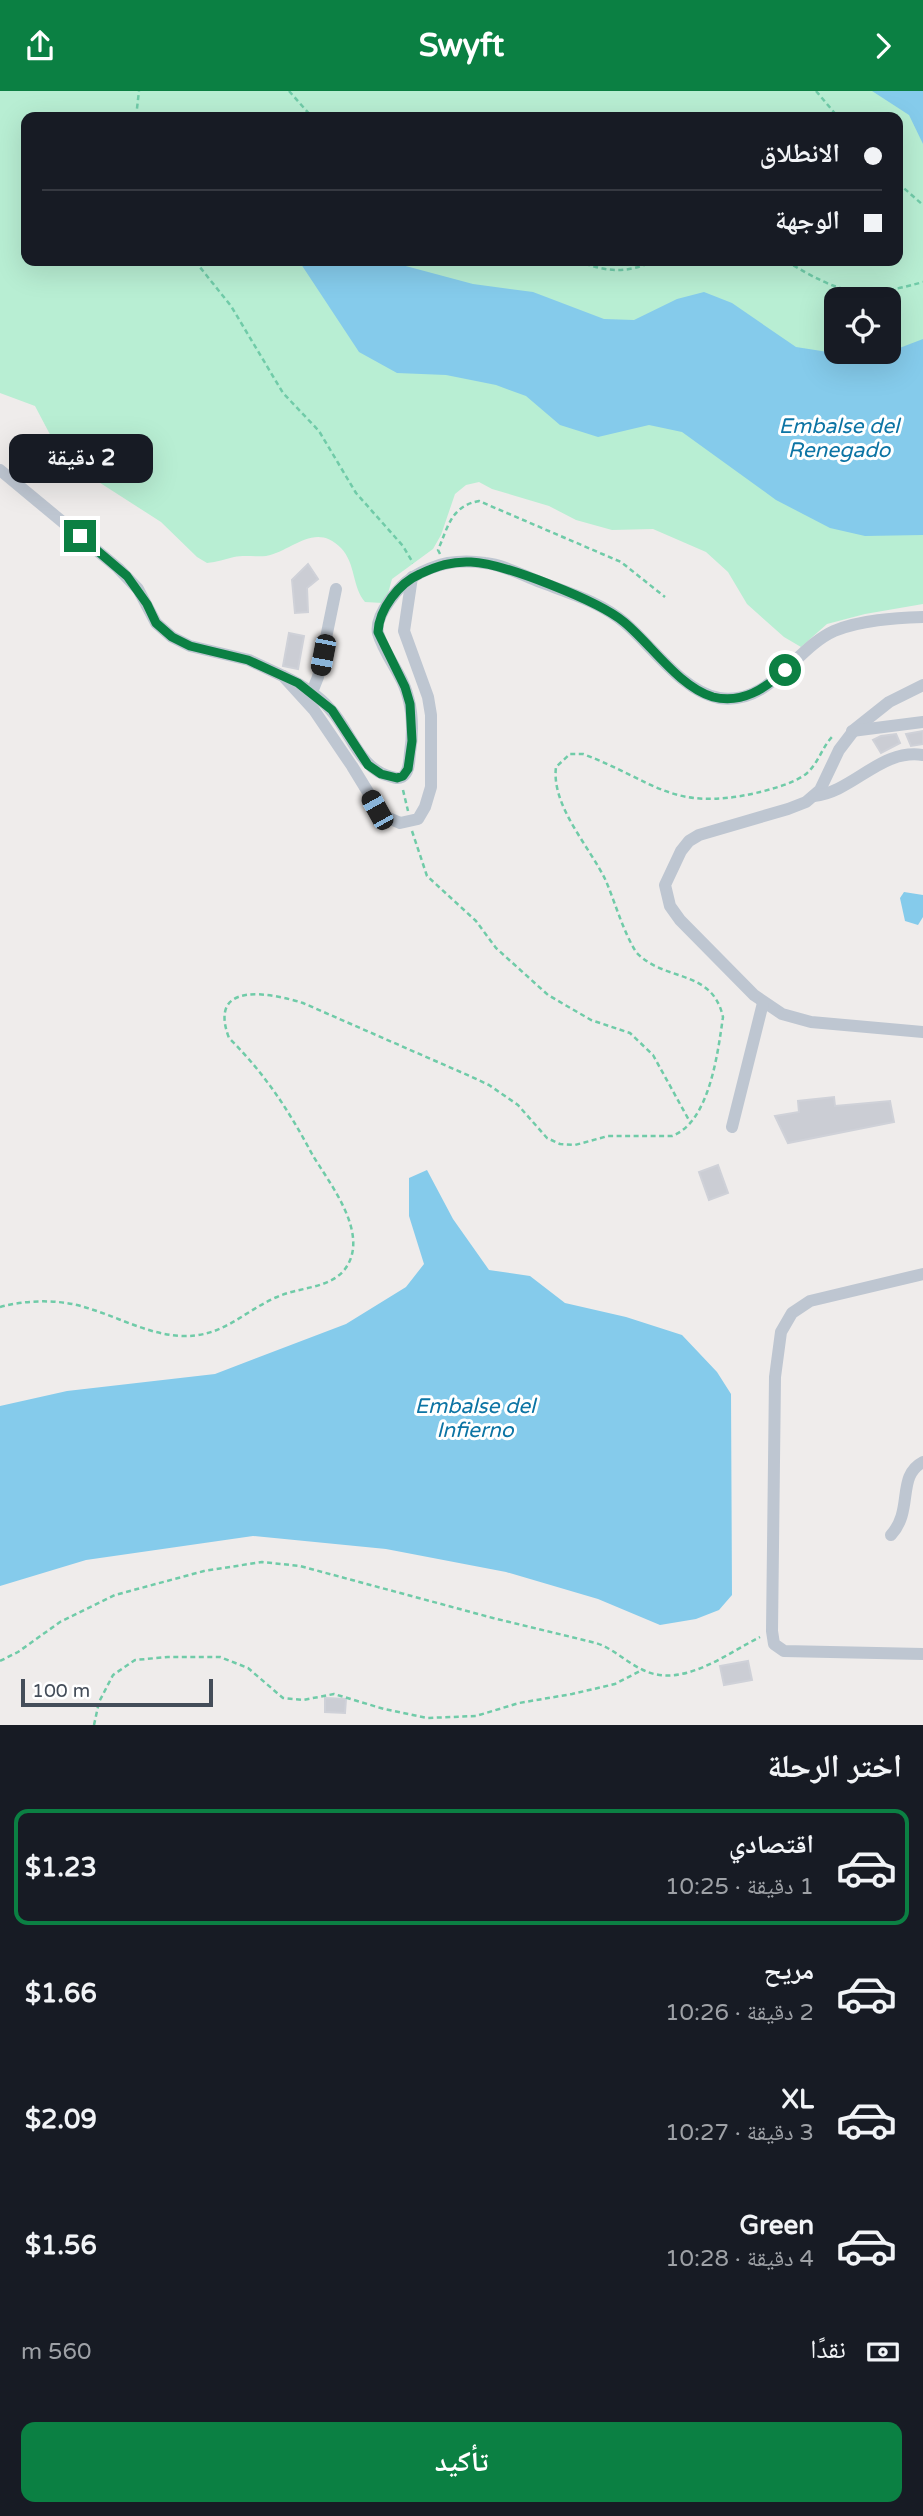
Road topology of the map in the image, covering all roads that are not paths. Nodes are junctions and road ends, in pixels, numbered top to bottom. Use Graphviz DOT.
graph roads {
  1 [pos="0,470"];
  2 [pos="412,577"];
  3 [pos="336,589"];
  4 [pos="923,617"];
  5 [pos="283,676"];
  6 [pos="923,685"];
  7 [pos="312,692"];
  8 [pos="923,722"];
  9 [pos="853,730"];
  10 [pos="923,755"];
  11 [pos="814,796"];
  12 [pos="763,1003"];
  13 [pos="923,1032"];
  14 [pos="732,1127"];
  15 [pos="923,1274"];
  16 [pos="923,1462"];
  17 [pos="891,1535"];
  18 [pos="923,1654"];
  1 -- 5 [label="street"];
  2 -- 4 [label="street"];
  2 -- 5 [label="street"];
  2 -- 7 [label="street"];
  3 -- 7 [label="street"];
  5 -- 7 [label="street"];
  6 -- 9 [label="street"];
  8 -- 9 [label="street"];
  9 -- 11 [label="street"];
  10 -- 11 [label="street"];
  11 -- 12 [label="street"];
  12 -- 13 [label="street"];
  12 -- 14 [label="street"];
  15 -- 18 [label="street"];
  16 -- 17 [label="street"];
}
